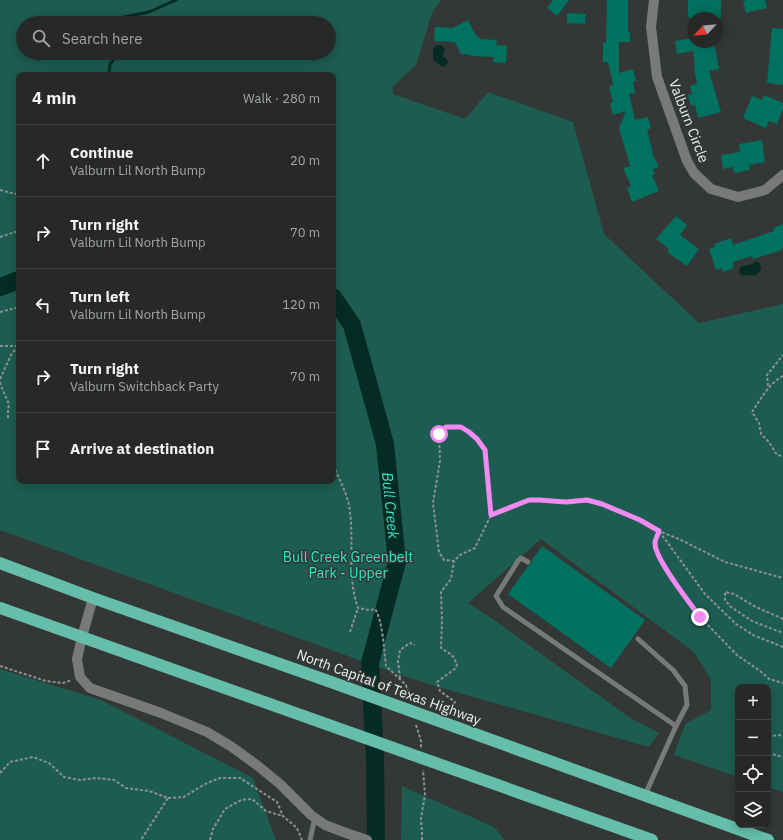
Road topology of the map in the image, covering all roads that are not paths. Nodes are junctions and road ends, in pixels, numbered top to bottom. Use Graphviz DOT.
graph roads {
  1 [pos="654,0"];
  2 [pos="783,175"];
  3 [pos="528,562"];
  4 [pos="0,563"];
  5 [pos="93,598"];
  6 [pos="0,608"];
  7 [pos="82,637"];
  8 [pos="638,639"];
  9 [pos="676,726"];
  10 [pos="645,796"];
  11 [pos="315,817"];
  12 [pos="310,840"];
  13 [pos="367,840"];
  14 [pos="652,840"];
  15 [pos="768,840"];
  1 -- 2 [label="street, Valburn Circle"];
  3 -- 9 [label="lane"];
  4 -- 5 [label="highway, North Capital of Texas Highway"];
  5 -- 7 [label="street"];
  5 -- 10 [label="highway, North Capital of Texas Highway"];
  6 -- 7 [label="highway"];
  7 -- 11 [label="street"];
  7 -- 14 [label="highway"];
  8 -- 9 [label="lane"];
  9 -- 10 [label="lane"];
  10 -- 15 [label="highway, North Capital of Texas Highway"];
  11 -- 12 [label="lane"];
  11 -- 13 [label="street"];
}
